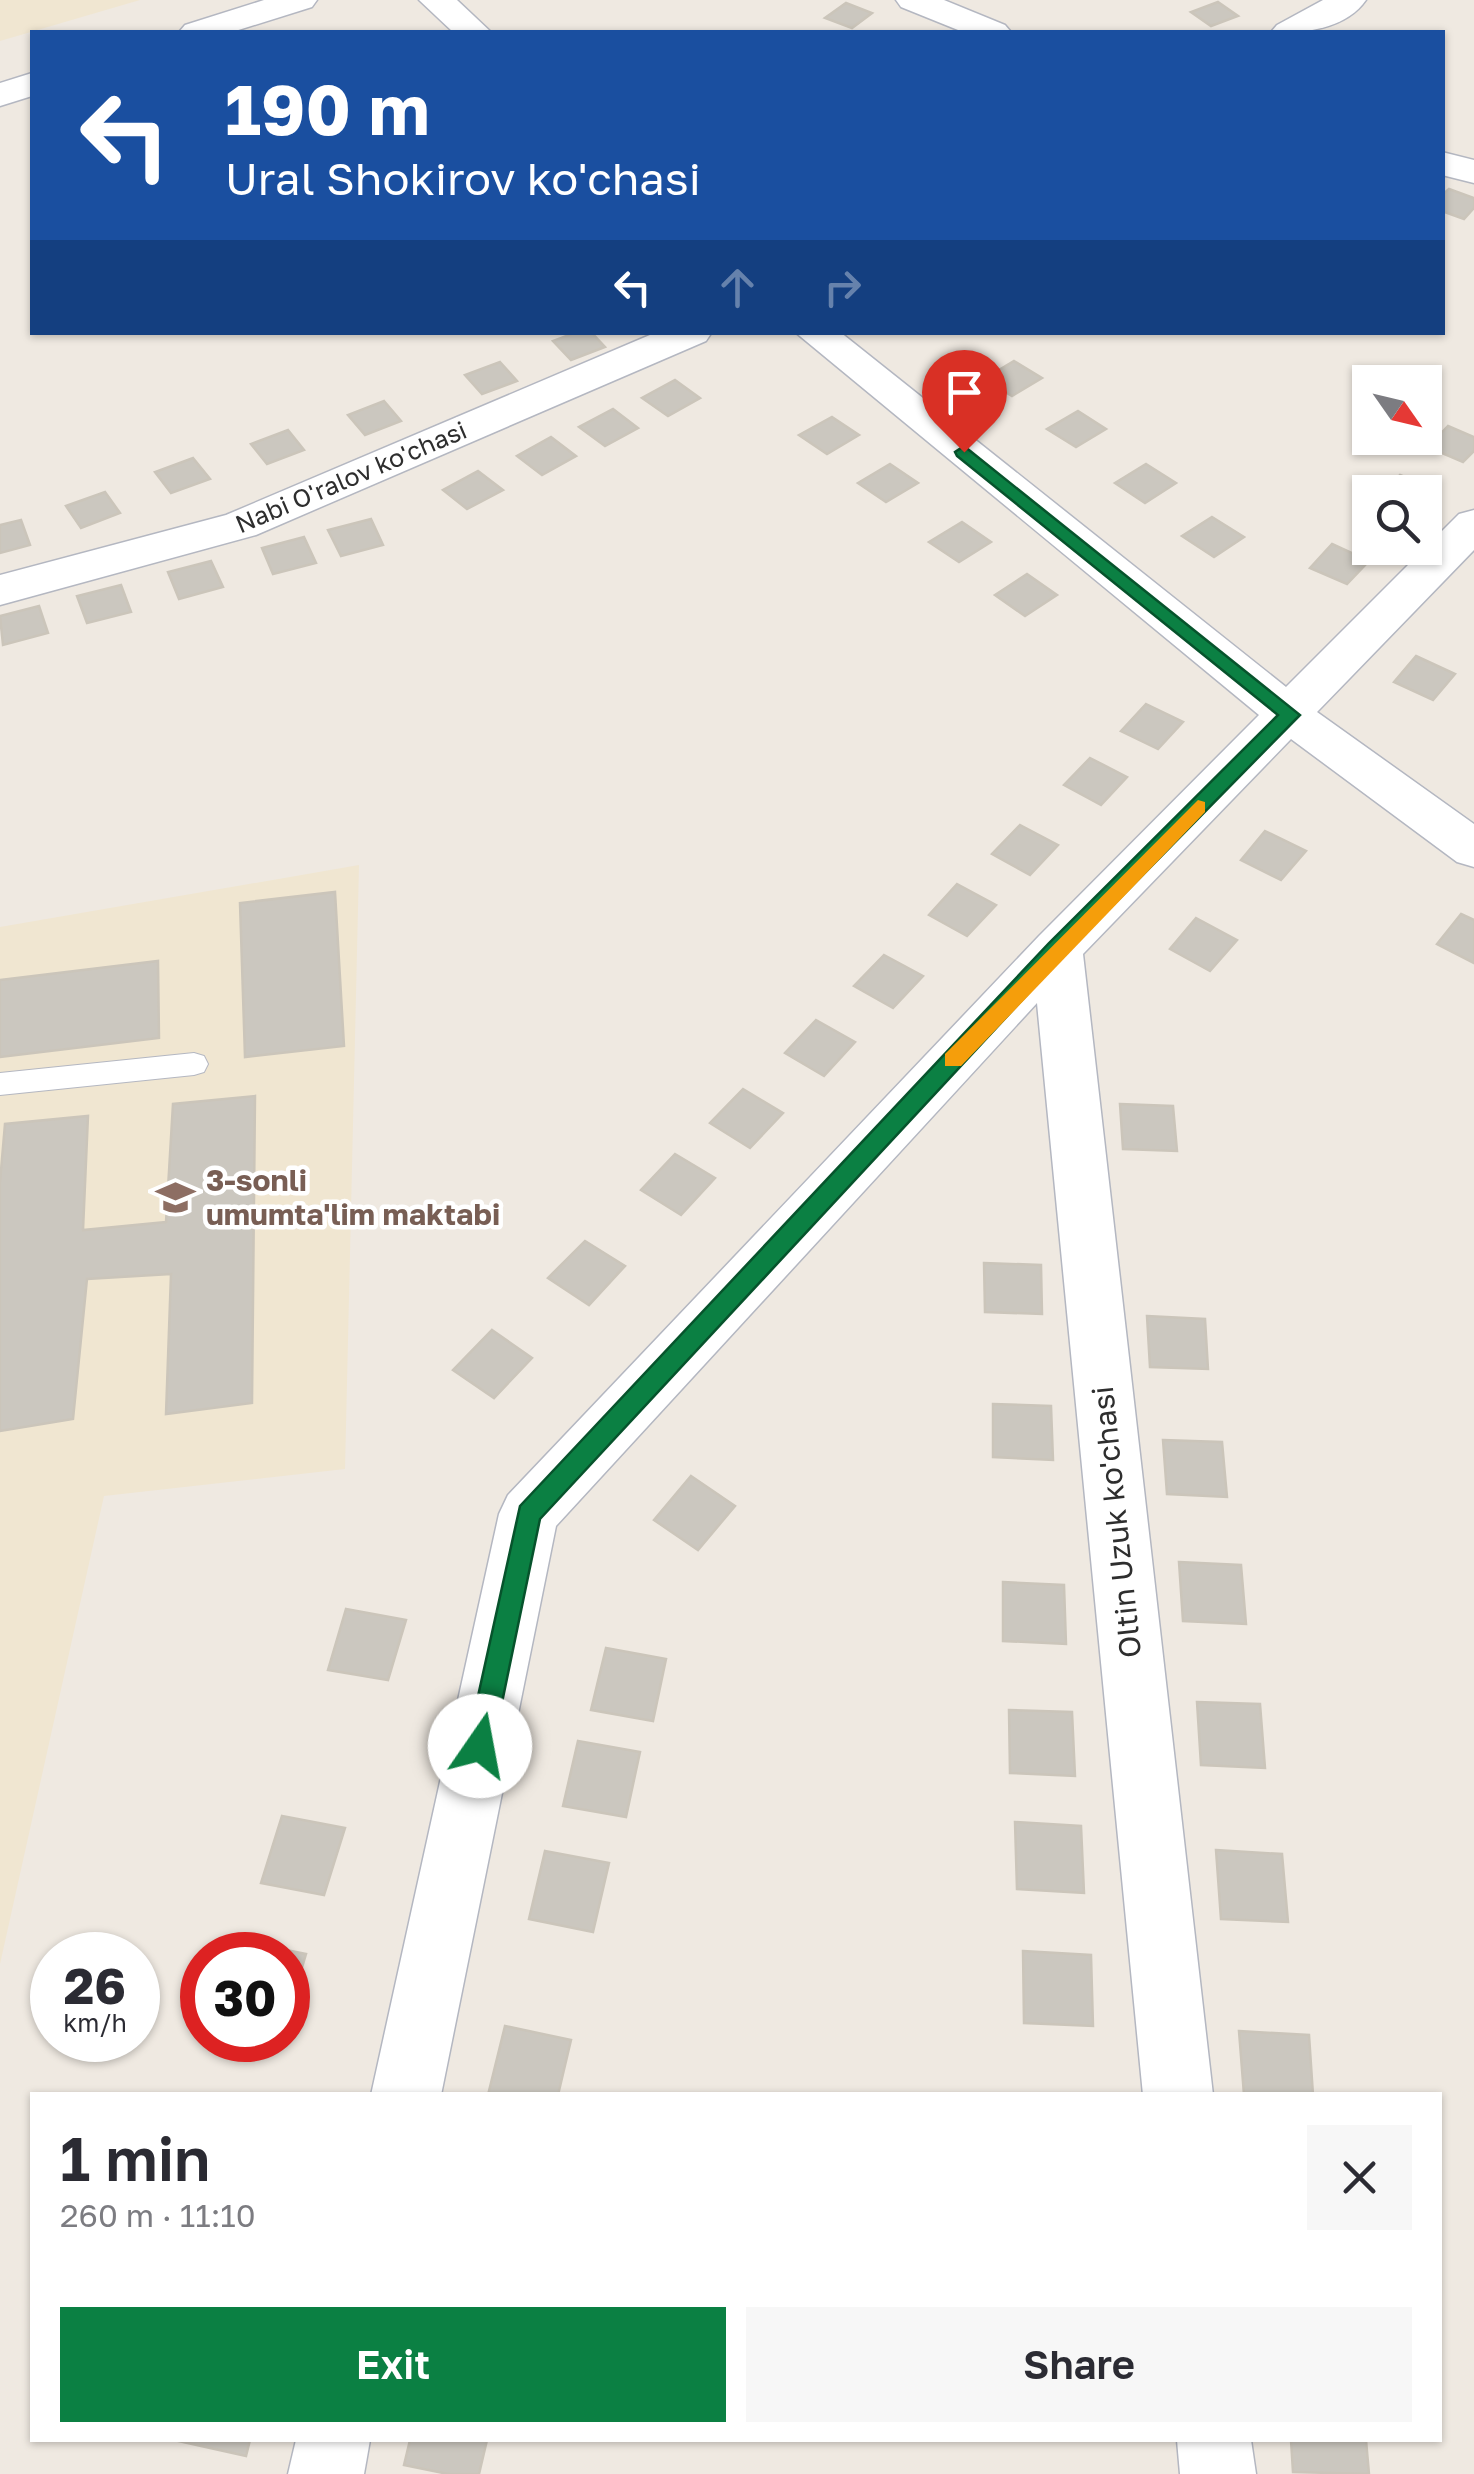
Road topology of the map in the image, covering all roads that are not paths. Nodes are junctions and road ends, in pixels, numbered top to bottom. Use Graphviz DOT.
graph roads {
  1 [pos="300,0"];
  2 [pos="436,0"];
  3 [pos="913,0"];
  4 [pos="1349,0"];
  5 [pos="202,30"];
  6 [pos="471,30"];
  7 [pos="987,30"];
  8 [pos="1292,30"];
  9 [pos="30,85"];
  10 [pos="0,94"];
  11 [pos="1445,164"];
  12 [pos="1474,172"];
  13 [pos="685,335"];
  14 [pos="819,335"];
  15 [pos="1474,524"];
  16 [pos="0,590"];
  17 [pos="1290,715"];
  18 [pos="1474,849"];
  19 [pos="1057,949"];
  20 [pos="194,1064"];
  21 [pos="0,1084"];
  22 [pos="407,2092"];
  23 [pos="1178,2092"];
  24 [pos="333,2442"];
  25 [pos="1214,2442"];
  26 [pos="326,2474"];
  27 [pos="1218,2474"];
  1 -- 5 [label="street"];
  2 -- 6 [label="street"];
  3 -- 7 [label="street"];
  4 -- 8 [label="street"];
  9 -- 10 [label="street"];
  11 -- 12 [label="street"];
  13 -- 16 [label="street, Nabi O'ralov ko'chasi"];
  14 -- 17 [label="street"];
  15 -- 17 [label="street"];
  17 -- 18 [label="street"];
  17 -- 19 [label="street"];
  19 -- 22 [label="street"];
  19 -- 23 [label="street, Oltin Uzuk ko'chasi"];
  20 -- 21 [label="lane"];
  24 -- 26 [label="street"];
  25 -- 27 [label="street"];
}
